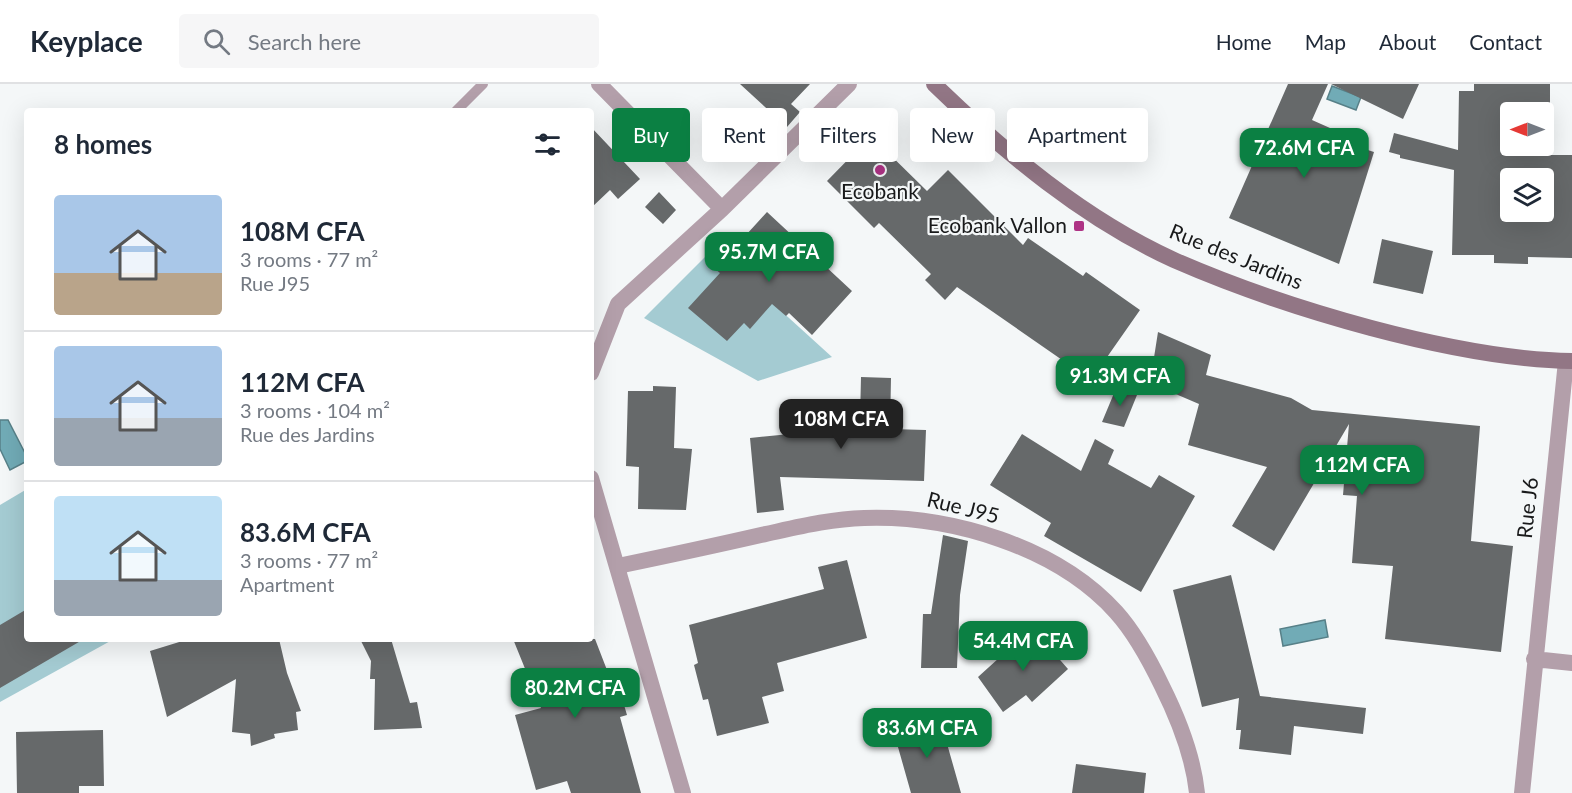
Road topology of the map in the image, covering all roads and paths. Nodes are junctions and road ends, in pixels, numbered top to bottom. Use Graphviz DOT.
graph roads {
  1 [pos="483,84"];
  2 [pos="599,84"];
  3 [pos="849,84"];
  4 [pos="934,84"];
  5 [pos="459,108"];
  6 [pos="722,209"];
  7 [pos="1569,361"];
  8 [pos="594,365"];
  9 [pos="594,488"];
  10 [pos="618,567"];
  11 [pos="1534,659"];
  12 [pos="1572,663"];
  13 [pos="683,793"];
  14 [pos="1197,793"];
  15 [pos="1521,793"];
  1 -- 5 [label="lane"];
  2 -- 6 [label="street"];
  3 -- 6 [label="street"];
  4 -- 7 [label="main road, Rue des Jardins"];
  6 -- 8 [label="street"];
  7 -- 11 [label="street, Rue J6"];
  9 -- 10 [label="street"];
  10 -- 13 [label="street"];
  10 -- 14 [label="street, Rue J95"];
  11 -- 12 [label="street"];
  11 -- 15 [label="street, Rue J6"];
}
